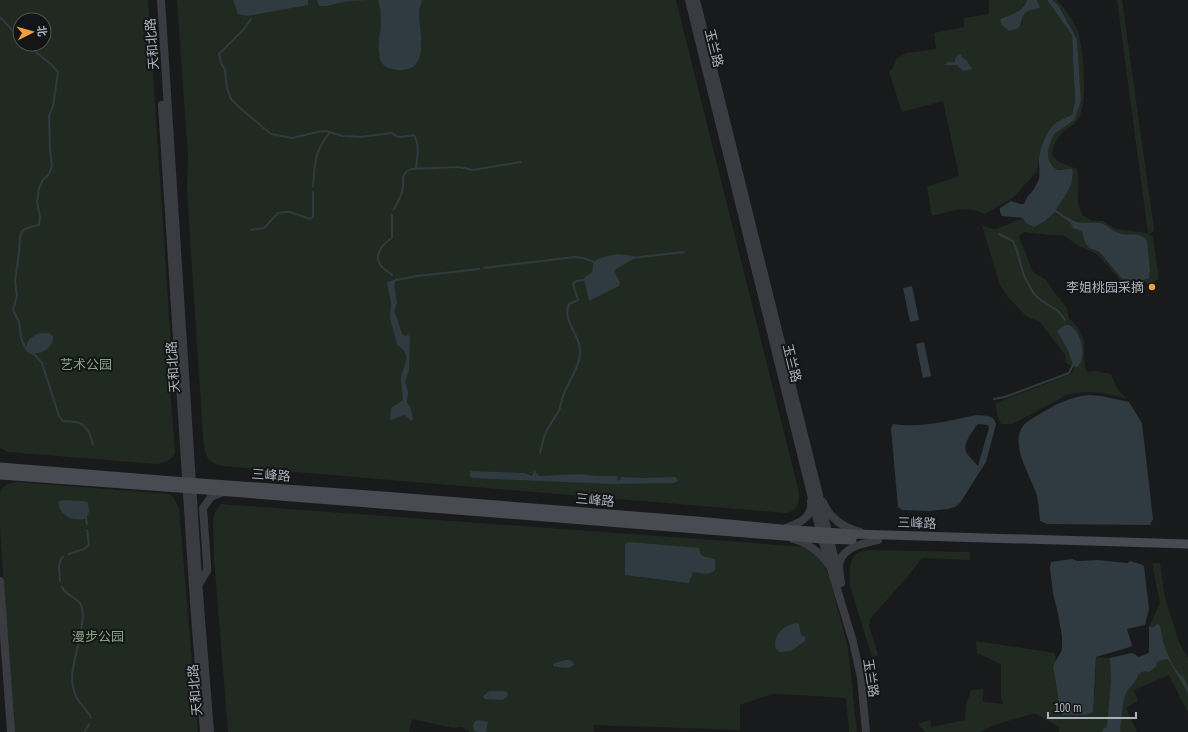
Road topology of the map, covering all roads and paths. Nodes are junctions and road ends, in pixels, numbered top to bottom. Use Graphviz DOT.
graph roads {
  1 [pos="155,0"];
  2 [pos="161,0"];
  3 [pos="689,0"];
  4 [pos="696,0"];
  5 [pos="0,467"];
  6 [pos="0,475"];
  7 [pos="812,484"];
  8 [pos="189,486"];
  9 [pos="223,492"];
  10 [pos="781,532"];
  11 [pos="825,535"];
  12 [pos="878,538"];
  13 [pos="1188,544"];
  14 [pos="1188,549"];
  15 [pos="0,581"];
  16 [pos="838,583"];
  17 [pos="198,585"];
  18 [pos="10,732"];
  19 [pos="204,732"];
  20 [pos="210,732"];
  21 [pos="866,732"];
  22 [pos="870,732"];
  1 -- 8 [label="street, 天和北路"];
  2 -- 8 [label="street, 天和北路"];
  3 -- 7 [label="street, 玉兰路"];
  4 -- 7 [label="street, 玉兰路"];
  5 -- 8 [label="main road, 三峰路"];
  6 -- 8 [label="main road, 三峰路"];
  7 -- 10 [label="street"];
  7 -- 11 [label="street, 玉兰路"];
  7 -- 12 [label="street"];
  8 -- 9 [label="main road, 三峰路"];
  8 -- 10 [label="main road, 三峰路"];
  8 -- 17 [label="street, 天和北路"];
  8 -- 19 [label="street, 天和北路"];
  9 -- 10 [label="main road, 三峰路"];
  9 -- 17 [label="street"];
  10 -- 11 [label="main road, 三峰路"];
  10 -- 16 [label="street"];
  11 -- 12 [label="main road, 三峰路"];
  11 -- 16 [label="street, 玉兰路"];
  12 -- 13 [label="main road, 三峰路"];
  12 -- 14 [label="main road, 三峰路"];
  12 -- 16 [label="street"];
  15 -- 18 [label="street"];
  16 -- 21 [label="street, 玉兰路"];
  16 -- 22 [label="street, 玉兰路"];
  17 -- 20 [label="street, 天和北路"];
}
